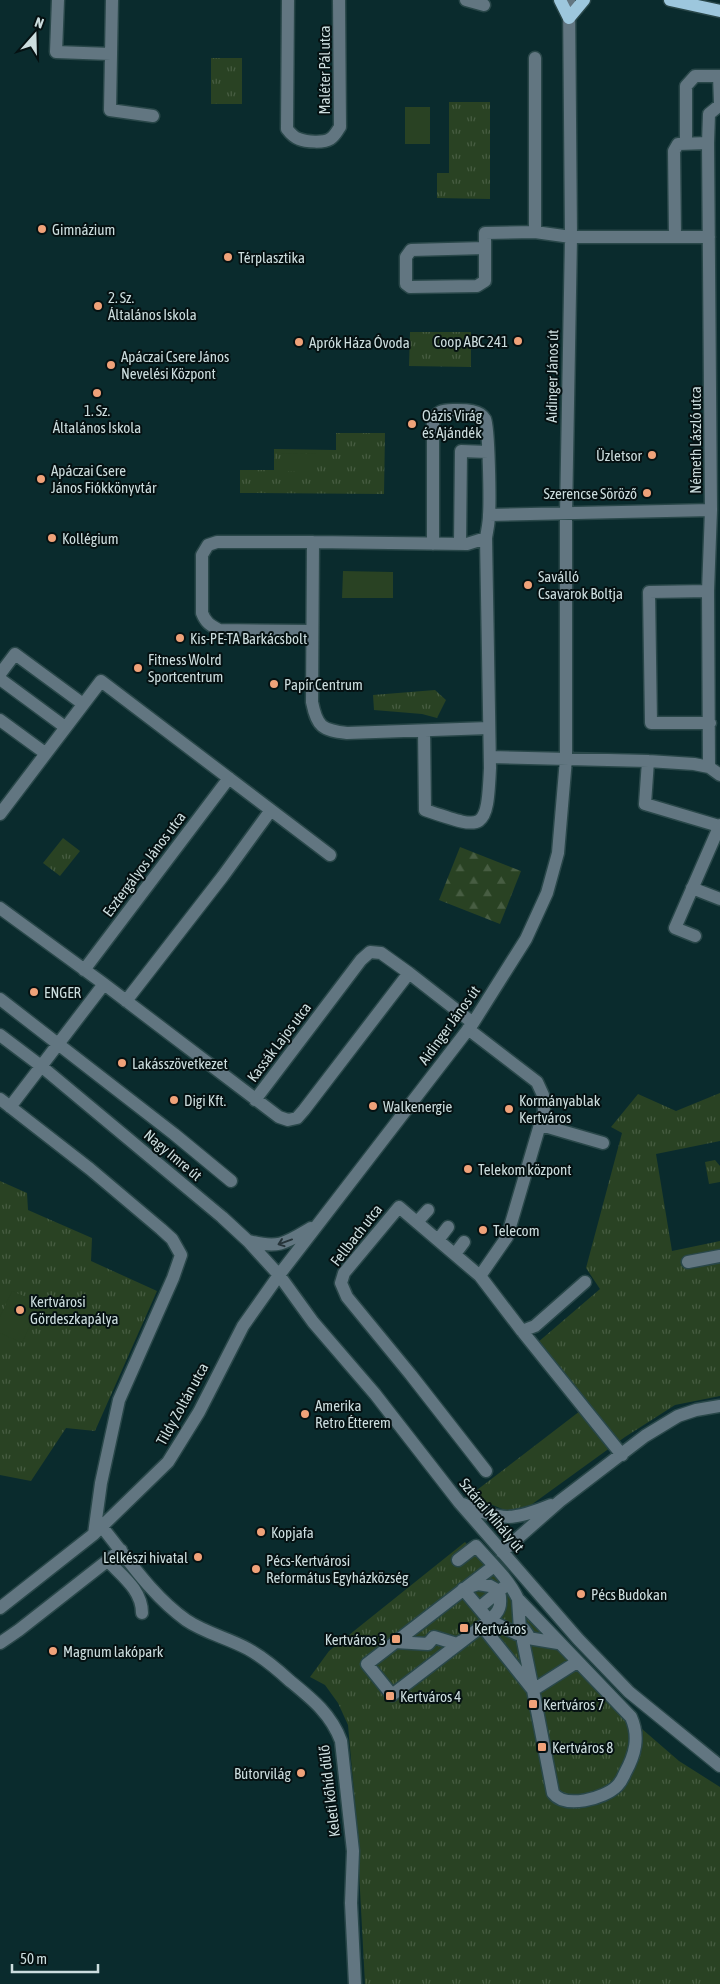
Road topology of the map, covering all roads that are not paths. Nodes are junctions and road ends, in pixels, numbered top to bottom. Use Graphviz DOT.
graph roads {
  1 [pos="58,0"];
  2 [pos="112,0"];
  3 [pos="288,0"];
  4 [pos="339,0"];
  5 [pos="466,0"];
  6 [pos="560,0"];
  7 [pos="569,0"];
  8 [pos="584,0"];
  9 [pos="670,0"];
  10 [pos="484,5"];
  11 [pos="720,11"];
  12 [pos="569,18"];
  13 [pos="111,54"];
  14 [pos="535,58"];
  15 [pos="720,104"];
  16 [pos="153,116"];
  17 [pos="708,143"];
  18 [pos="686,144"];
  19 [pos="535,232"];
  20 [pos="571,237"];
  21 [pos="709,237"];
  22 [pos="676,238"];
  23 [pos="485,248"];
  24 [pos="715,266"];
  25 [pos="488,452"];
  26 [pos="711,510"];
  27 [pos="566,514"];
  28 [pos="489,515"];
  29 [pos="486,538"];
  30 [pos="313,542"];
  31 [pos="433,544"];
  32 [pos="460,544"];
  33 [pos="708,591"];
  34 [pos="312,631"];
  35 [pos="0,674"];
  36 [pos="0,679"];
  37 [pos="82,704"];
  38 [pos="0,720"];
  39 [pos="710,723"];
  40 [pos="65,727"];
  41 [pos="489,728"];
  42 [pos="424,731"];
  43 [pos="45,754"];
  44 [pos="490,757"];
  45 [pos="566,759"];
  46 [pos="648,761"];
  47 [pos="709,767"];
  48 [pos="720,775"];
  49 [pos="229,778"];
  50 [pos="271,810"];
  51 [pos="0,814"];
  52 [pos="720,826"];
  53 [pos="330,855"];
  54 [pos="692,888"];
  55 [pos="720,899"];
  56 [pos="0,908"];
  57 [pos="694,936"];
  58 [pos="84,970"];
  59 [pos="409,973"];
  60 [pos="104,984"];
  61 [pos="0,1000"];
  62 [pos="126,1001"];
  63 [pos="471,1026"];
  64 [pos="0,1035"];
  65 [pos="57,1044"];
  66 [pos="41,1066"];
  67 [pos="255,1100"];
  68 [pos="5,1103"];
  69 [pos="541,1125"];
  70 [pos="603,1143"];
  71 [pos="231,1181"];
  72 [pos="428,1210"];
  73 [pos="418,1222"];
  74 [pos="318,1224"];
  75 [pos="448,1227"];
  76 [pos="438,1240"];
  77 [pos="248,1241"];
  78 [pos="464,1242"];
  79 [pos="455,1254"];
  80 [pos="720,1256"];
  81 [pos="688,1262"];
  82 [pos="279,1275"];
  83 [pos="480,1276"];
  84 [pos="585,1282"];
  85 [pos="522,1331"];
  86 [pos="720,1406"];
  87 [pos="622,1455"];
  88 [pos="486,1471"];
  89 [pos="459,1502"];
  90 [pos="560,1502"];
  91 [pos="98,1531"];
  92 [pos="121,1550"];
  93 [pos="502,1552"];
  94 [pos="458,1560"];
  95 [pos="108,1561"];
  96 [pos="494,1566"];
  97 [pos="509,1583"];
  98 [pos="463,1589"];
  99 [pos="499,1592"];
  100 [pos="518,1599"];
  101 [pos="0,1608"];
  102 [pos="479,1608"];
  103 [pos="438,1609"];
  104 [pos="142,1612"];
  105 [pos="537,1619"];
  106 [pos="486,1623"];
  107 [pos="523,1635"];
  108 [pos="491,1638"];
  109 [pos="431,1640"];
  110 [pos="395,1642"];
  111 [pos="0,1643"];
  112 [pos="558,1643"];
  113 [pos="457,1644"];
  114 [pos="577,1662"];
  115 [pos="426,1668"];
  116 [pos="533,1690"];
  117 [pos="705,1752"];
  118 [pos="720,1758"];
  119 [pos="720,1766"];
  120 [pos="355,1984"];
  1 -- 13 [label="street"];
  2 -- 13 [label="street"];
  3 -- 4 [label="street, Maléter Pál utca"];
  5 -- 10 [label="street"];
  6 -- 12 [label="main road"];
  7 -- 12 [label="street, Aidinger János út"];
  8 -- 12 [label="main road"];
  9 -- 11 [label="main road"];
  12 -- 20 [label="street, Aidinger János út"];
  13 -- 16 [label="street"];
  14 -- 19 [label="street"];
  15 -- 17 [label="street, Németh László utca"];
  15 -- 18 [label="street"];
  17 -- 18 [label="street"];
  17 -- 21 [label="street, Németh László utca"];
  18 -- 22 [label="street"];
  19 -- 20 [label="street"];
  19 -- 23 [label="street"];
  20 -- 22 [label="street"];
  20 -- 27 [label="street, Aidinger János út"];
  21 -- 22 [label="street"];
  21 -- 24 [label="street, Németh László utca"];
  23 -- 23 [label="street"];
  24 -- 26 [label="street, Németh László utca"];
  25 -- 28 [label="street"];
  25 -- 31 [label="street"];
  25 -- 32 [label="street"];
  26 -- 27 [label="street"];
  26 -- 33 [label="street, Németh László utca"];
  27 -- 28 [label="street"];
  27 -- 45 [label="street, Aidinger János út"];
  28 -- 29 [label="street"];
  29 -- 32 [label="street"];
  29 -- 41 [label="street"];
  30 -- 31 [label="street"];
  30 -- 34 [label="street"];
  30 -- 34 [label="street"];
  31 -- 32 [label="street"];
  33 -- 39 [label="street, Németh László utca"];
  33 -- 39 [label="street"];
  34 -- 42 [label="street"];
  35 -- 37 [label="street"];
  36 -- 40 [label="street"];
  37 -- 40 [label="street"];
  37 -- 49 [label="street"];
  38 -- 43 [label="street"];
  39 -- 47 [label="street, Németh László utca"];
  40 -- 43 [label="street"];
  41 -- 42 [label="street"];
  41 -- 44 [label="street"];
  42 -- 44 [label="street"];
  43 -- 51 [label="street"];
  44 -- 45 [label="street"];
  45 -- 46 [label="street"];
  45 -- 63 [label="street, Aidinger János út"];
  46 -- 47 [label="street"];
  46 -- 52 [label="street"];
  47 -- 48 [label="street"];
  49 -- 50 [label="street"];
  49 -- 58 [label="street, Esztergályos János utca"];
  50 -- 53 [label="street"];
  50 -- 62 [label="street"];
  52 -- 54 [label="street"];
  54 -- 55 [label="street"];
  54 -- 57 [label="street"];
  56 -- 58 [label="street"];
  58 -- 60 [label="street"];
  59 -- 63 [label="street, Kassák Lajos utca"];
  59 -- 67 [label="street, Kassák Lajos utca"];
  59 -- 67 [label="street, Kassák Lajos utca"];
  60 -- 62 [label="street"];
  60 -- 65 [label="street"];
  61 -- 65 [label="street, Nagy Imre út"];
  62 -- 67 [label="street"];
  63 -- 69 [label="street, Kassák Lajos utca"];
  63 -- 74 [label="street, Aidinger János út"];
  64 -- 66 [label="street, Nagy Imre út"];
  65 -- 66 [label="street"];
  65 -- 71 [label="street, Nagy Imre út"];
  66 -- 68 [label="street"];
  66 -- 77 [label="street, Nagy Imre út"];
  68 -- 91 [label="street"];
  69 -- 70 [label="street"];
  69 -- 83 [label="street, Kassák Lajos utca"];
  72 -- 73 [label="street"];
  73 -- 76 [label="street, Fellbach utca"];
  73 -- 88 [label="street, Fellbach utca"];
  74 -- 77 [label="street, one-way"];
  74 -- 82 [label="street, Aidinger János út"];
  75 -- 76 [label="street"];
  76 -- 79 [label="street, Fellbach utca"];
  77 -- 82 [label="street, Nagy Imre út"];
  78 -- 79 [label="street"];
  79 -- 83 [label="street, Fellbach utca"];
  80 -- 81 [label="street"];
  82 -- 89 [label="street, Sztárai Mihály út"];
  82 -- 91 [label="street, Tildy Zoltán utca"];
  83 -- 85 [label="street, Fellbach utca"];
  84 -- 85 [label="street"];
  85 -- 87 [label="street, Fellbach utca"];
  86 -- 87 [label="street"];
  87 -- 90 [label="street"];
  89 -- 90 [label="street"];
  89 -- 93 [label="street, Sztárai Mihály út"];
  90 -- 93 [label="street"];
  91 -- 92 [label="street, Keleti kőhíd dűlő"];
  91 -- 101 [label="street, Tildy Zoltán utca"];
  92 -- 95 [label="street"];
  92 -- 120 [label="street, Keleti kőhíd dűlő"];
  93 -- 117 [label="street, Sztárai Mihály út"];
  94 -- 96 [label="street"];
  95 -- 104 [label="street"];
  95 -- 111 [label="street"];
  96 -- 97 [label="street"];
  96 -- 98 [label="street"];
  97 -- 99 [label="street"];
  97 -- 100 [label="street"];
  98 -- 99 [label="street"];
  98 -- 102 [label="street"];
  98 -- 103 [label="street"];
  99 -- 102 [label="street"];
  99 -- 106 [label="street"];
  100 -- 105 [label="street"];
  100 -- 107 [label="street"];
  102 -- 106 [label="street"];
  103 -- 109 [label="street"];
  103 -- 110 [label="street"];
  105 -- 107 [label="street"];
  105 -- 112 [label="street"];
  106 -- 107 [label="street"];
  106 -- 108 [label="street"];
  106 -- 113 [label="street"];
  107 -- 112 [label="street"];
  107 -- 116 [label="street"];
  108 -- 113 [label="street"];
  108 -- 116 [label="street"];
  109 -- 110 [label="street"];
  109 -- 113 [label="street"];
  109 -- 115 [label="street"];
  110 -- 115 [label="street"];
  112 -- 114 [label="street"];
  113 -- 115 [label="street"];
  114 -- 116 [label="street"];
  114 -- 116 [label="street"];
  117 -- 118 [label="street, Sztárai Mihály út"];
  117 -- 119 [label="street, Sztárai Mihály út"];
}
